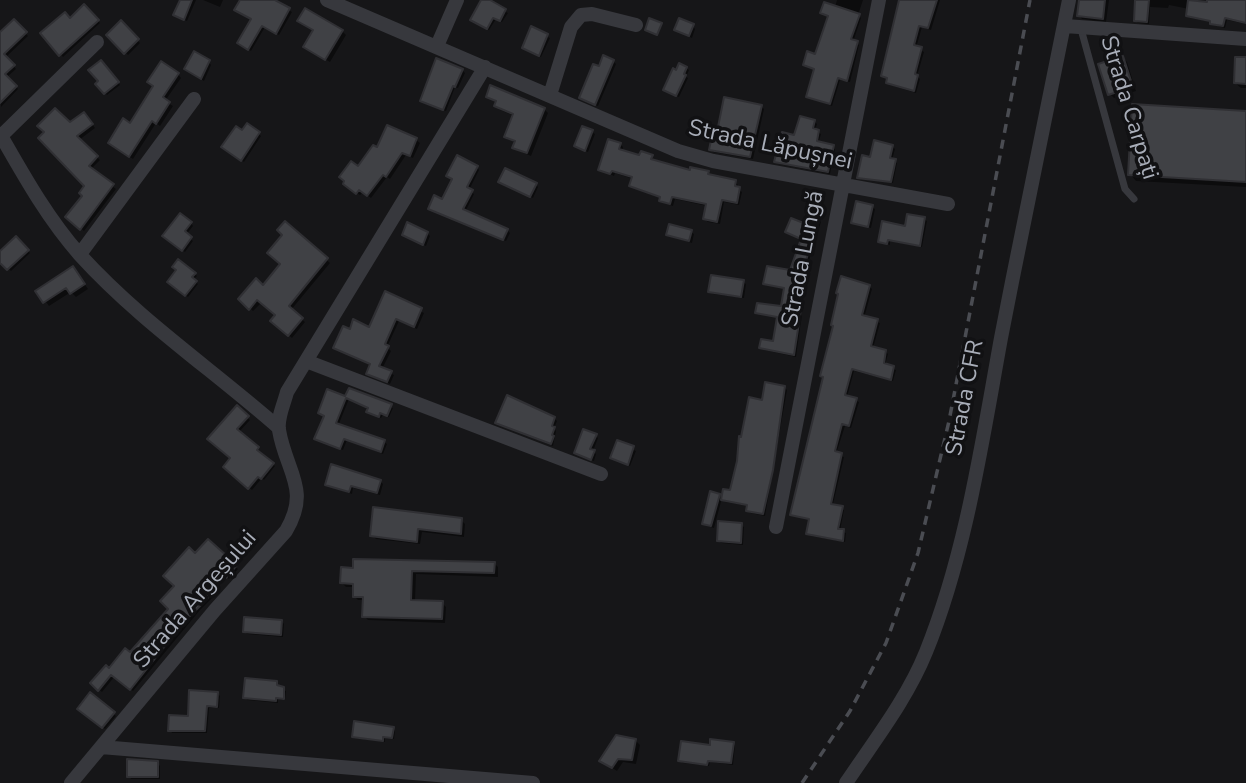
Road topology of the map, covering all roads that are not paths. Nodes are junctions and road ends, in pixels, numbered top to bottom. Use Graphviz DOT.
graph roads {
  1 [pos="327,0"];
  2 [pos="457,0"];
  3 [pos="879,0"];
  4 [pos="1069,0"];
  5 [pos="636,25"];
  6 [pos="1065,26"];
  7 [pos="1081,29"];
  8 [pos="1246,39"];
  9 [pos="97,41"];
  10 [pos="437,46"];
  11 [pos="485,67"];
  12 [pos="550,95"];
  13 [pos="194,99"];
  14 [pos="0,135"];
  15 [pos="842,185"];
  16 [pos="1135,199"];
  17 [pos="948,204"];
  18 [pos="80,254"];
  19 [pos="306,361"];
  20 [pos="279,428"];
  21 [pos="601,474"];
  22 [pos="776,527"];
  23 [pos="101,747"];
  24 [pos="71,783"];
  25 [pos="533,783"];
  26 [pos="846,783"];
  1 -- 10 [label="street, Strada Lăpușnei"];
  2 -- 10 [label="street"];
  3 -- 15 [label="street, Strada Lungă"];
  4 -- 6 [label="street, Strada CFR"];
  5 -- 12 [label="street"];
  6 -- 7 [label="street, Strada Carpați"];
  6 -- 26 [label="street, Strada CFR"];
  7 -- 8 [label="street, Strada Carpați"];
  7 -- 16 [label="lane, Strada Carpați"];
  9 -- 14 [label="street"];
  10 -- 11 [label="street, Strada Lăpușnei"];
  11 -- 12 [label="street, Strada Lăpușnei"];
  11 -- 19 [label="street, Strada Argeșului"];
  12 -- 15 [label="street, Strada Lăpușnei"];
  13 -- 18 [label="street"];
  14 -- 18 [label="street"];
  15 -- 17 [label="street, Strada Lăpușnei"];
  15 -- 22 [label="street, Strada Lungă"];
  18 -- 20 [label="street"];
  19 -- 20 [label="street, Strada Argeșului"];
  19 -- 21 [label="street"];
  20 -- 23 [label="street, Strada Argeșului"];
  23 -- 24 [label="street, Strada Argeșului"];
  23 -- 25 [label="street"];
}
